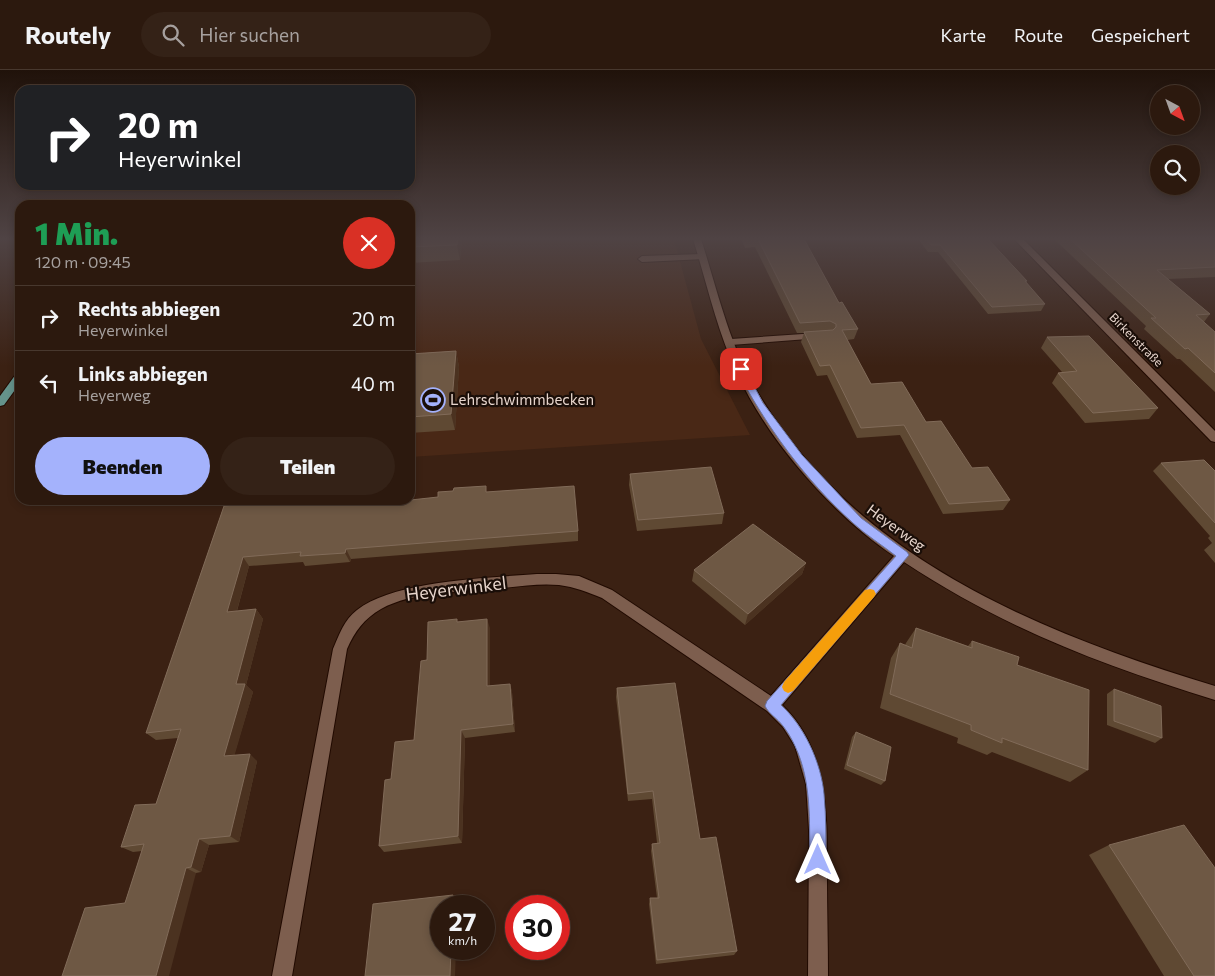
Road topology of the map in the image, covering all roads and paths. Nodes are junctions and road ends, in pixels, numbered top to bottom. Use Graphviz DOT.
graph roads {
  1 [pos="710,281"];
  2 [pos="1060,281"];
  3 [pos="827,336"];
  4 [pos="731,342"];
  5 [pos="15,383"];
  6 [pos="0,403"];
  7 [pos="1215,438"];
  8 [pos="903,555"];
  9 [pos="1215,693"];
  10 [pos="772,706"];
  11 [pos="282,976"];
  12 [pos="818,976"];
  1 -- 4 [label="street, Heyerweg"];
  2 -- 7 [label="street, Birkenstraße"];
  3 -- 4 [label="street"];
  4 -- 8 [label="street, Heyerweg"];
  5 -- 6 [label="main road"];
  8 -- 9 [label="street, Heyerweg"];
  8 -- 10 [label="street"];
  10 -- 11 [label="street, Heyerwinkel"];
  10 -- 12 [label="street, Heyerwinkel"];
}
